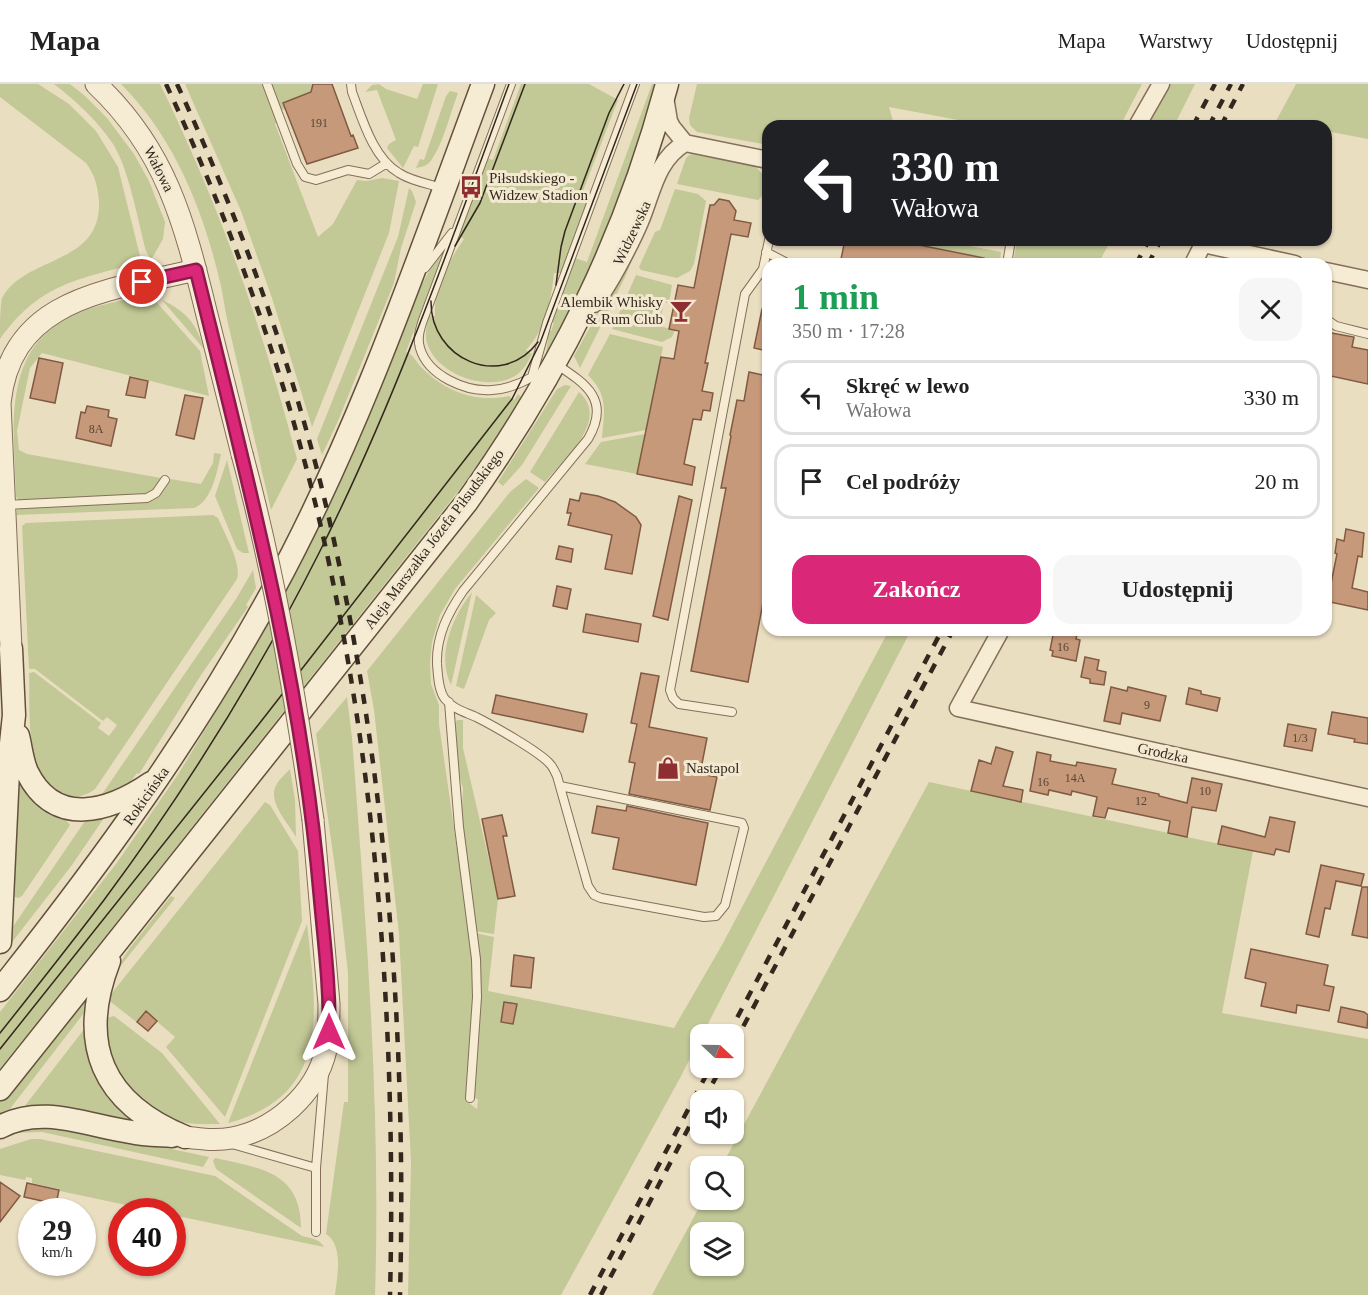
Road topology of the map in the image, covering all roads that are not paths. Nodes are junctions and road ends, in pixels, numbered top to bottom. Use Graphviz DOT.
graph roads {
  1 [pos="96,84"];
  2 [pos="267,84"];
  3 [pos="351,84"];
  4 [pos="483,84"];
  5 [pos="511,84"];
  6 [pos="635,84"];
  7 [pos="1161,84"];
  8 [pos="666,88"];
  9 [pos="1140,120"];
  10 [pos="685,143"];
  11 [pos="762,159"];
  12 [pos="387,163"];
  13 [pos="444,188"];
  14 [pos="462,214"];
  15 [pos="768,246"];
  16 [pos="1212,246"];
  17 [pos="766,252"];
  18 [pos="765,258"];
  19 [pos="778,258"];
  20 [pos="1267,258"];
  21 [pos="196,270"];
  22 [pos="762,270"];
  23 [pos="1332,272"];
  24 [pos="1368,280"];
  25 [pos="405,296"];
  26 [pos="577,323"];
  27 [pos="1332,323"];
  28 [pos="1368,334"];
  29 [pos="555,364"];
  30 [pos="538,380"];
  31 [pos="165,480"];
  32 [pos="4,505"];
  33 [pos="998,636"];
  34 [pos="6,649"];
  35 [pos="449,702"];
  36 [pos="732,712"];
  37 [pos="14,715"];
  38 [pos="162,774"];
  39 [pos="560,786"];
  40 [pos="1368,798"];
  41 [pos="120,937"];
  42 [pos="0,942"];
  43 [pos="0,990"];
  44 [pos="327,1044"];
  45 [pos="0,1089"];
  46 [pos="470,1098"];
  47 [pos="0,1127"];
  48 [pos="186,1137"];
  49 [pos="218,1140"];
  50 [pos="316,1168"];
  51 [pos="316,1232"];
  1 -- 21 [label="street, Wałowa"];
  2 -- 12 [label="lane"];
  3 -- 12 [label="lane"];
  4 -- 13 [label="main road"];
  5 -- 14 [label="lane"];
  6 -- 30 [label="lane"];
  7 -- 9 [label="street"];
  8 -- 10 [label="street"];
  8 -- 26 [label="main road, Aleja Marszałka Józefa Piłsudskiego"];
  10 -- 11 [label="street"];
  10 -- 26 [label="street, Widzewska"];
  12 -- 13 [label="lane"];
  13 -- 25 [label="main road"];
  14 -- 25 [label="lane"];
  14 -- 30 [label="lane"];
  15 -- 17 [label="lane"];
  16 -- 20 [label="street"];
  17 -- 18 [label="lane"];
  17 -- 19 [label="lane"];
  21 -- 32 [label="street"];
  21 -- 44 [label="street, Wałowa, bridge"];
  22 -- 36 [label="lane"];
  23 -- 24 [label="street"];
  25 -- 38 [label="main road, Rokicińska"];
  26 -- 29 [label="main road, Aleja Marszałka Józefa Piłsudskiego"];
  27 -- 28 [label="lane"];
  29 -- 30 [label="main road, Aleja Marszałka Józefa Piłsudskiego"];
  29 -- 35 [label="lane"];
  30 -- 41 [label="main road, Aleja Marszałka Józefa Piłsudskiego"];
  31 -- 32 [label="lane"];
  32 -- 34 [label="street"];
  33 -- 40 [label="street, Grodzka"];
  34 -- 37 [label="main road"];
  35 -- 39 [label="lane"];
  35 -- 46 [label="lane"];
  37 -- 38 [label="main road"];
  37 -- 42 [label="main road"];
  38 -- 43 [label="main road, Rokicińska"];
  39 -- 39 [label="lane"];
  41 -- 45 [label="main road"];
  41 -- 48 [label="main road"];
  44 -- 49 [label="street, Wałowa"];
  44 -- 50 [label="lane"];
  47 -- 48 [label="main road"];
  48 -- 49 [label="street, Wałowa"];
  49 -- 50 [label="lane"];
  50 -- 51 [label="lane"];
}
